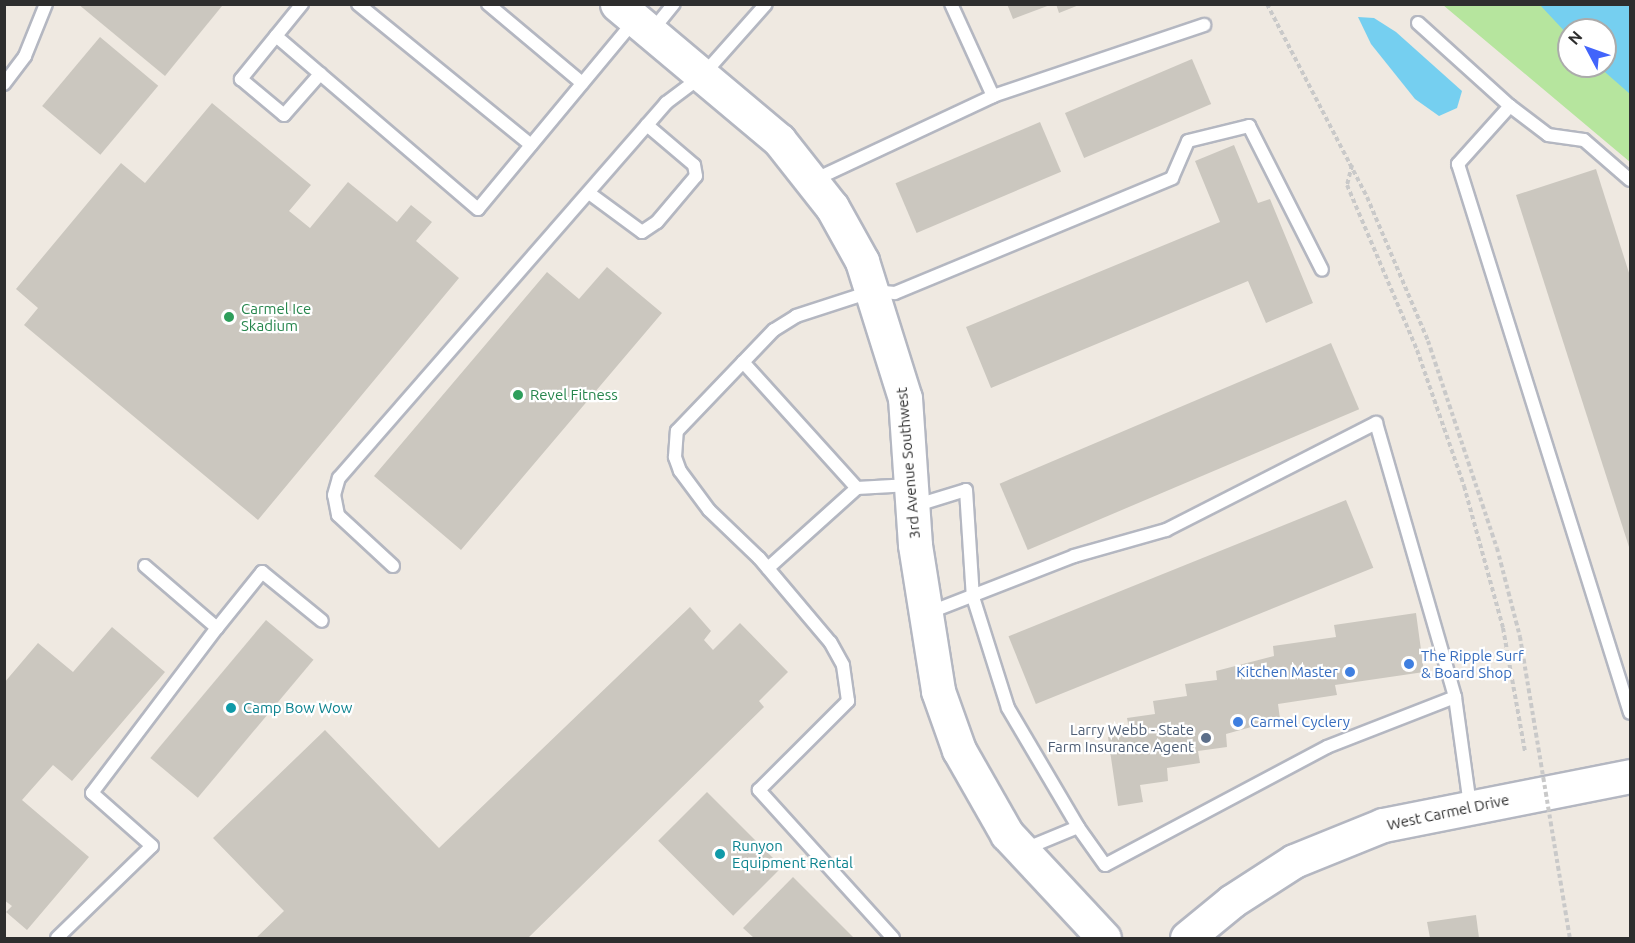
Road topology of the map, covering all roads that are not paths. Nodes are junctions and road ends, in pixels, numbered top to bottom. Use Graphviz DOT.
graph roads {
  1 [pos="46,4"];
  2 [pos="302,4"];
  3 [pos="358,4"];
  4 [pos="488,4"];
  5 [pos="674,4"];
  6 [pos="766,4"];
  7 [pos="951,4"];
  8 [pos="634,19"];
  9 [pos="1418,23"];
  10 [pos="1204,25"];
  11 [pos="276,36"];
  12 [pos="320,74"];
  13 [pos="702,76"];
  14 [pos="582,83"];
  15 [pos="4,84"];
  16 [pos="993,96"];
  17 [pos="1510,106"];
  18 [pos="647,125"];
  19 [pos="531,145"];
  20 [pos="812,180"];
  21 [pos="1630,180"];
  22 [pos="589,193"];
  23 [pos="1322,270"];
  24 [pos="873,291"];
  25 [pos="742,362"];
  26 [pos="857,488"];
  27 [pos="912,495"];
  28 [pos="145,566"];
  29 [pos="393,566"];
  30 [pos="768,568"];
  31 [pos="973,597"];
  32 [pos="923,615"];
  33 [pos="322,621"];
  34 [pos="217,628"];
  35 [pos="1629,690"];
  36 [pos="1455,697"];
  37 [pos="1630,713"];
  38 [pos="1630,776"];
  39 [pos="1470,805"];
  40 [pos="1078,827"];
  41 [pos="1021,850"];
  42 [pos="57,939"];
  43 [pos="893,939"];
  44 [pos="1104,939"];
  45 [pos="1187,939"];
  1 -- 15 [label="lane"];
  2 -- 11 [label="lane"];
  3 -- 19 [label="lane"];
  4 -- 14 [label="lane"];
  5 -- 8 [label="lane"];
  6 -- 13 [label="lane"];
  7 -- 16 [label="lane"];
  8 -- 13 [label="street, 3rd Avenue Southwest"];
  8 -- 14 [label="lane"];
  9 -- 17 [label="lane"];
  10 -- 16 [label="lane"];
  11 -- 12 [label="lane"];
  11 -- 12 [label="lane"];
  12 -- 19 [label="lane"];
  13 -- 18 [label="lane"];
  13 -- 20 [label="street, 3rd Avenue Southwest"];
  14 -- 19 [label="lane"];
  16 -- 20 [label="lane"];
  17 -- 21 [label="lane"];
  17 -- 35 [label="lane"];
  18 -- 22 [label="lane"];
  18 -- 22 [label="lane"];
  20 -- 24 [label="street, 3rd Avenue Southwest"];
  22 -- 29 [label="lane"];
  23 -- 24 [label="lane"];
  24 -- 25 [label="lane"];
  24 -- 27 [label="street, 3rd Avenue Southwest"];
  25 -- 26 [label="lane"];
  25 -- 30 [label="lane"];
  26 -- 27 [label="lane"];
  26 -- 30 [label="lane"];
  27 -- 31 [label="lane"];
  27 -- 32 [label="street, 3rd Avenue Southwest"];
  28 -- 34 [label="lane"];
  30 -- 43 [label="lane"];
  31 -- 32 [label="lane"];
  31 -- 36 [label="lane"];
  31 -- 40 [label="lane"];
  32 -- 41 [label="street, 3rd Avenue Southwest"];
  33 -- 34 [label="lane"];
  34 -- 42 [label="lane"];
  35 -- 37 [label="lane"];
  36 -- 39 [label="lane"];
  36 -- 40 [label="lane"];
  38 -- 39 [label="street, West Carmel Drive"];
  39 -- 45 [label="street, West Carmel Drive"];
  40 -- 41 [label="lane"];
  41 -- 44 [label="street, 3rd Avenue Southwest"];
}
